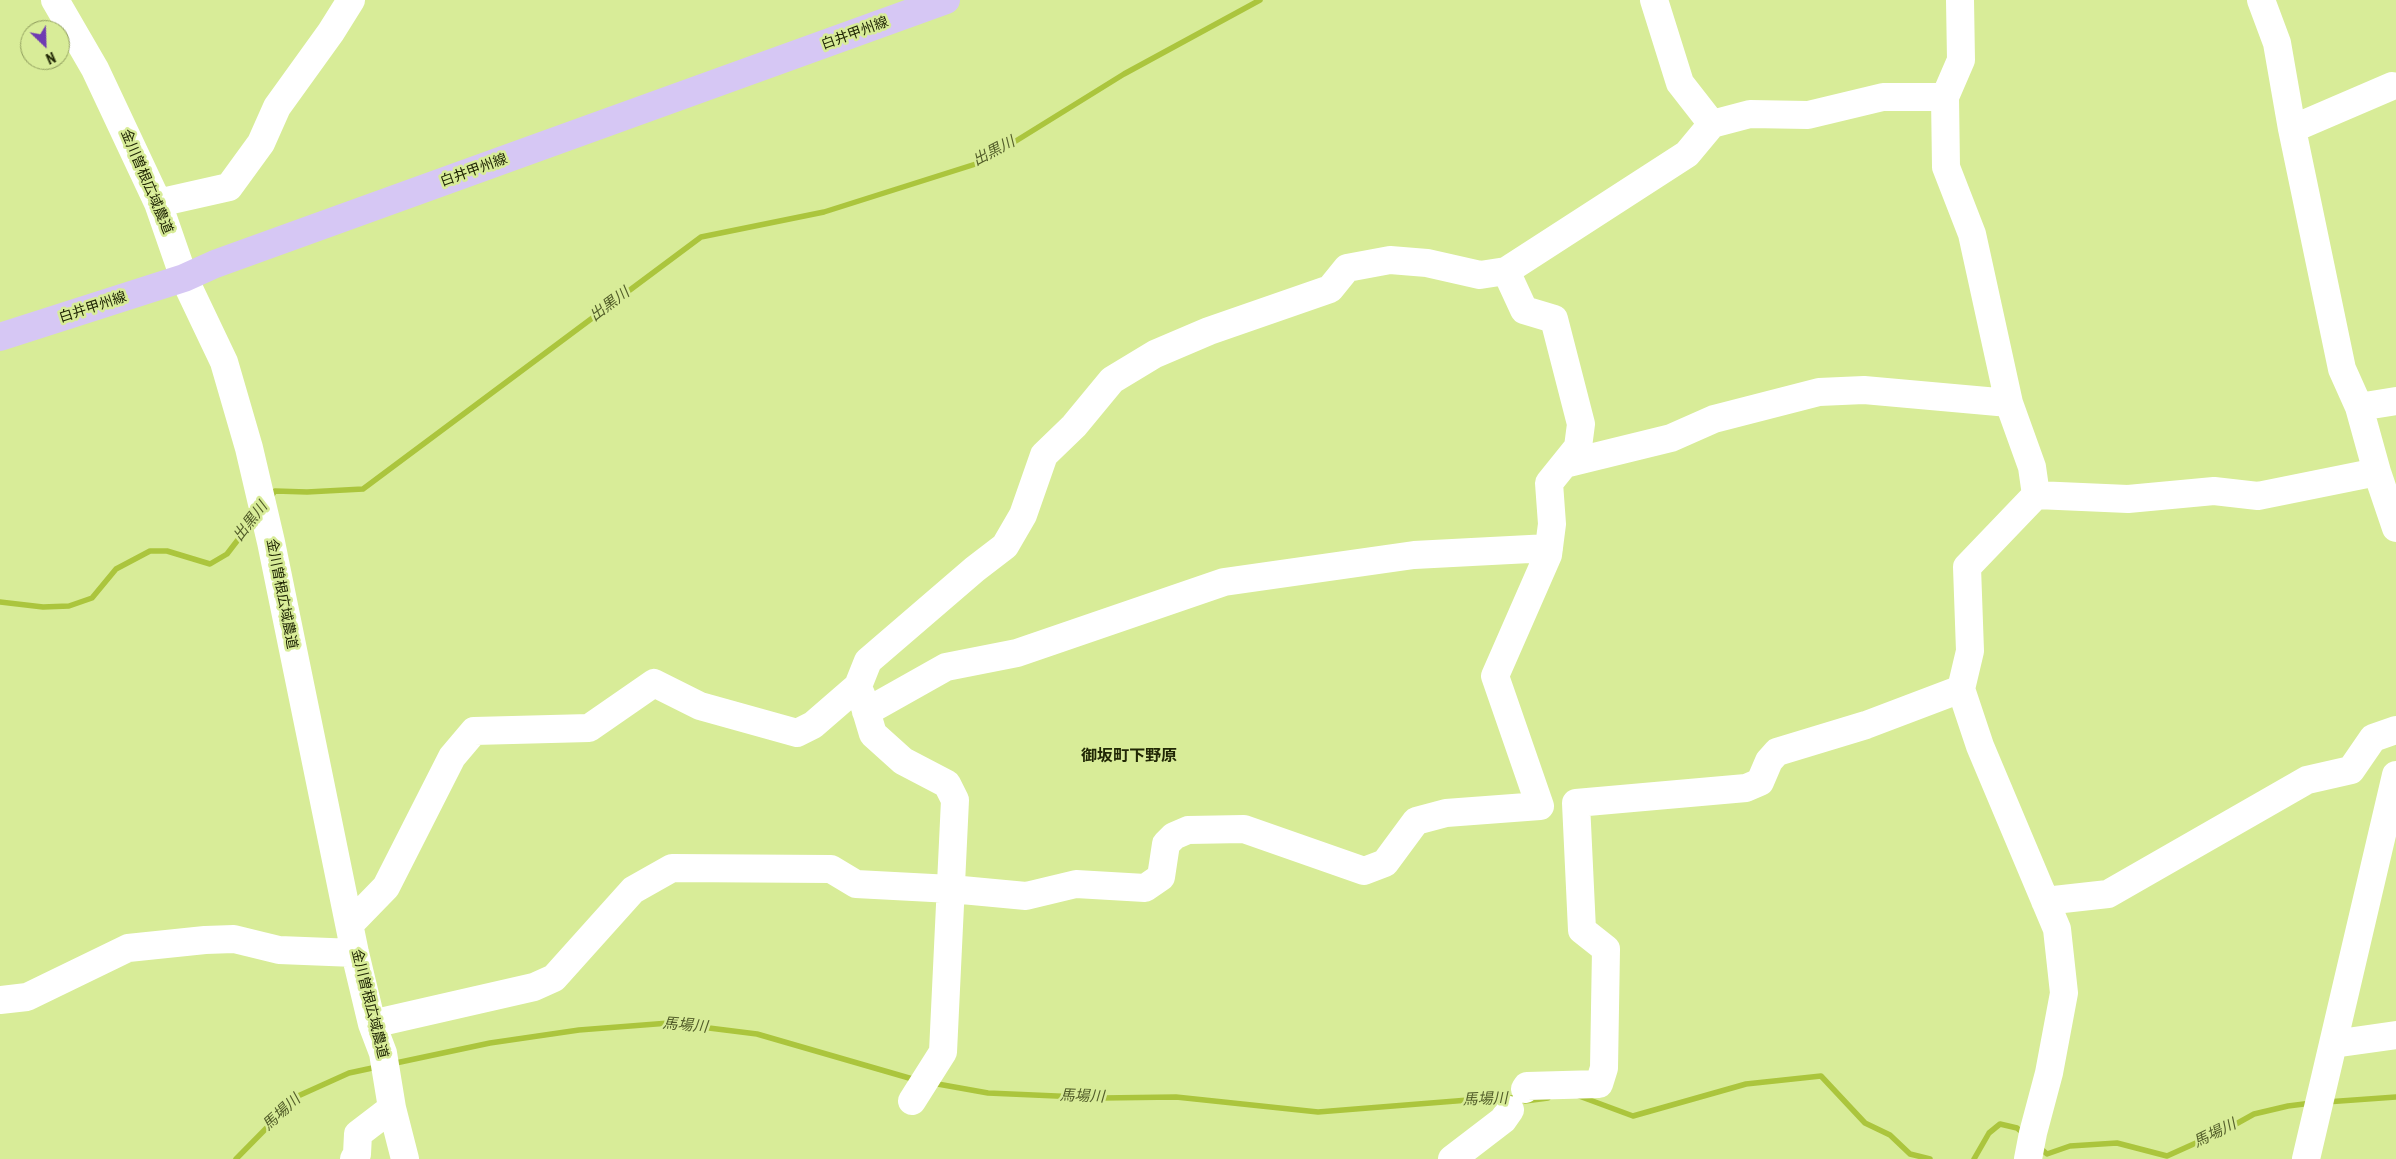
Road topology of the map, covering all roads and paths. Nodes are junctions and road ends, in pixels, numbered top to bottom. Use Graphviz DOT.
graph roads {
  1 [pos="55,0"];
  2 [pos="351,0"];
  3 [pos="946,0"];
  4 [pos="1654,0"];
  5 [pos="1960,0"];
  6 [pos="2261,0"];
  7 [pos="2395,80"];
  8 [pos="1945,97"];
  9 [pos="1712,124"];
  10 [pos="2292,129"];
  11 [pos="158,203"];
  12 [pos="1506,271"];
  13 [pos="184,278"];
  14 [pos="0,338"];
  15 [pos="2396,402"];
  16 [pos="2009,403"];
  17 [pos="2359,407"];
  18 [pos="1565,464"];
  19 [pos="2377,472"];
  20 [pos="2036,495"];
  21 [pos="2396,528"];
  22 [pos="1549,548"];
  23 [pos="858,686"];
  24 [pos="1961,689"];
  25 [pos="866,712"];
  26 [pos="2396,730"];
  27 [pos="2396,775"];
  28 [pos="951,889"];
  29 [pos="2045,901"];
  30 [pos="350,923"];
  31 [pos="356,953"];
  32 [pos="0,1000"];
  33 [pos="372,1024"];
  34 [pos="2396,1035"];
  35 [pos="2333,1044"];
  36 [pos="920,1088"];
  37 [pos="392,1108"];
  38 [pos="2029,1148"];
  39 [pos="354,1159"];
  40 [pos="405,1159"];
  41 [pos="1452,1159"];
  42 [pos="2306,1159"];
  1 -- 11 [label="street, 金川曽根広域農道"];
  2 -- 11 [label="street"];
  3 -- 13 [label="main road, 白井甲州線"];
  4 -- 9 [label="street"];
  5 -- 8 [label="street"];
  6 -- 10 [label="street"];
  7 -- 10 [label="street"];
  8 -- 9 [label="street"];
  8 -- 16 [label="street"];
  9 -- 12 [label="street"];
  10 -- 17 [label="street"];
  11 -- 13 [label="street, 金川曽根広域農道"];
  12 -- 18 [label="street"];
  12 -- 23 [label="street"];
  13 -- 14 [label="main road, 白井甲州線"];
  13 -- 30 [label="street, 金川曽根広域農道"];
  15 -- 17 [label="street"];
  16 -- 18 [label="street"];
  16 -- 20 [label="street"];
  17 -- 19 [label="street"];
  18 -- 22 [label="street"];
  19 -- 20 [label="street"];
  19 -- 21 [label="street"];
  20 -- 24 [label="street"];
  22 -- 25 [label="street"];
  22 -- 28 [label="street"];
  23 -- 25 [label="street"];
  23 -- 30 [label="street"];
  24 -- 29 [label="street"];
  24 -- 41 [label="street"];
  25 -- 28 [label="street"];
  26 -- 29 [label="street"];
  27 -- 35 [label="street"];
  28 -- 33 [label="street"];
  28 -- 36 [label="street"];
  29 -- 38 [label="street"];
  30 -- 31 [label="street, 金川曽根広域農道"];
  31 -- 32 [label="street"];
  31 -- 33 [label="street, 金川曽根広域農道"];
  33 -- 37 [label="street, 金川曽根広域農道"];
  34 -- 35 [label="street"];
  35 -- 42 [label="street"];
  37 -- 39 [label="street"];
  37 -- 40 [label="street, 金川曽根広域農道"];
}
